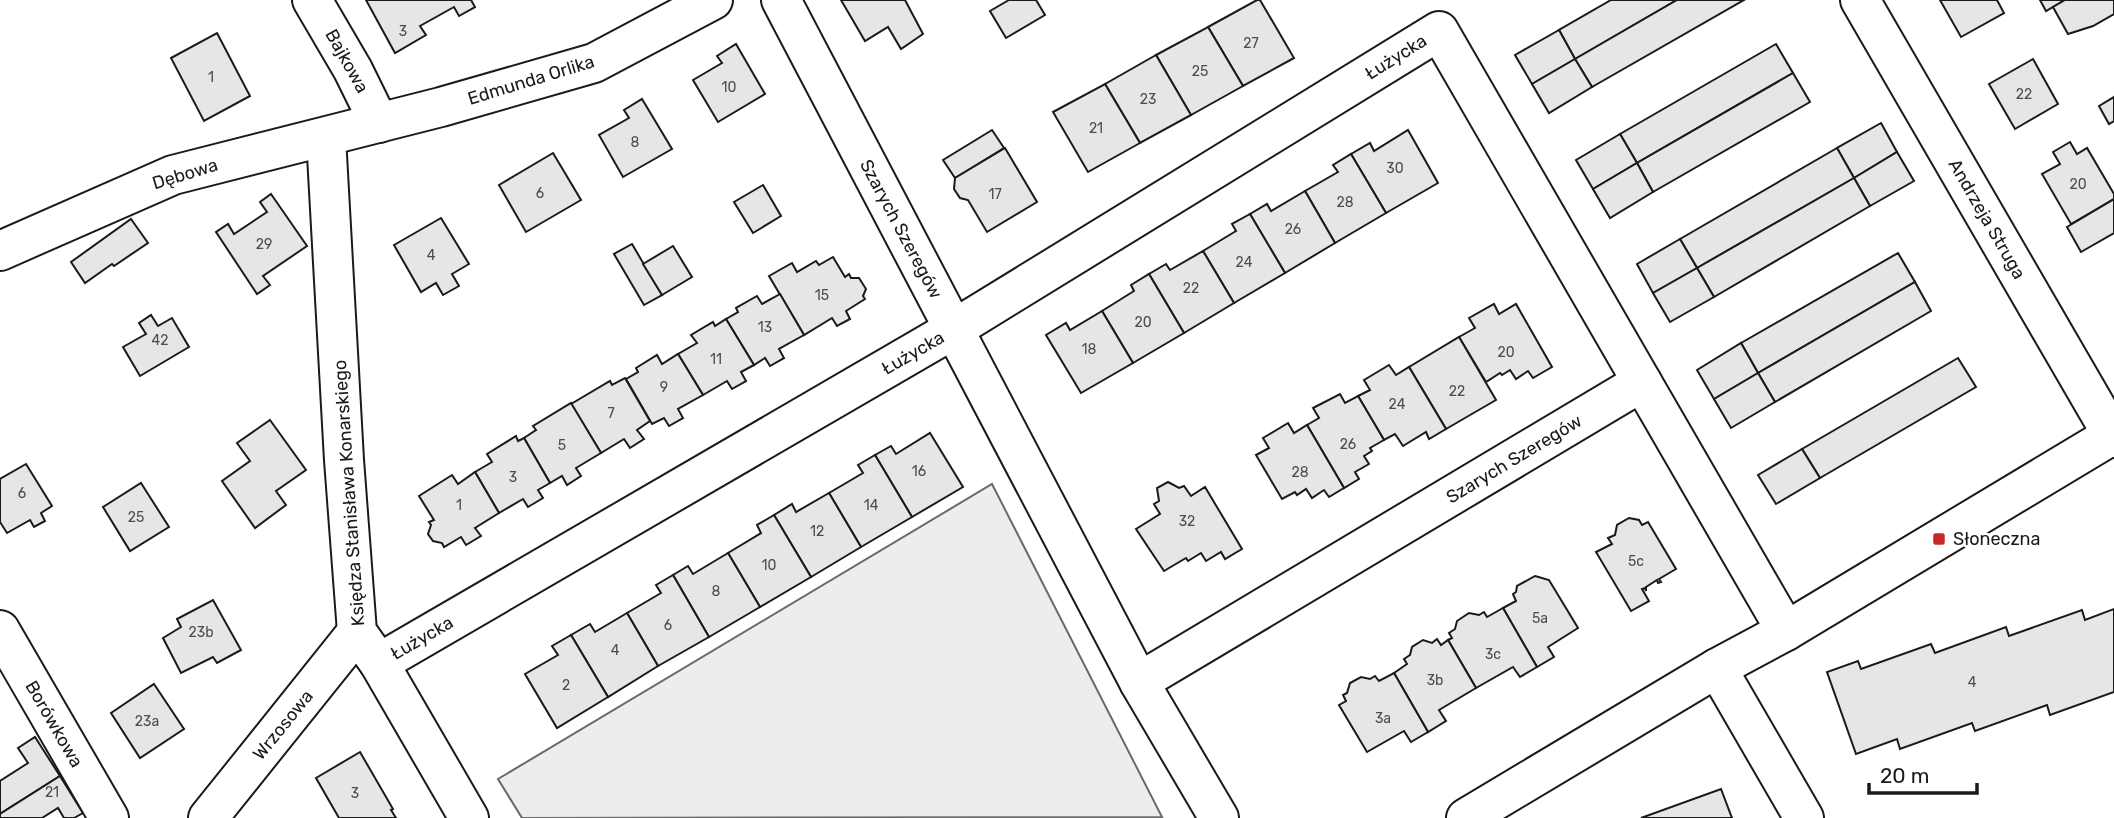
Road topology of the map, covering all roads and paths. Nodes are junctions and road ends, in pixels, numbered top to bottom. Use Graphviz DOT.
graph roads {
  1 [pos="312,0"];
  2 [pos="713,0"];
  3 [pos="780,0"];
  4 [pos="1860,0"];
  5 [pos="379,123"];
  6 [pos="326,137"];
  7 [pos="0,251"];
  8 [pos="954,329"];
  9 [pos="1642,382"];
  10 [pos="2113,436"];
  11 [pos="0,630"];
  12 [pos="1786,631"];
  13 [pos="368,647"];
  14 [pos="1717,668"];
  15 [pos="1139,682"];
  16 [pos="109,818"];
  17 [pos="208,818"];
  18 [pos="470,818"];
  19 [pos="1220,818"];
  20 [pos="1466,818"];
  21 [pos="1804,818"];
  1 -- 5 [label="street, Bajkowa"];
  2 -- 5 [label="street, Edmunda Orlika"];
  3 -- 8 [label="street, Szarych Szeregów"];
  4 -- 10 [label="street, Andrzeja Struga"];
  5 -- 6 [label="street, Dębowa"];
  6 -- 7 [label="street, Dębowa"];
  6 -- 13 [label="street, Księdza Stanisława Konarskiego"];
  8 -- 9 [label="street, Łużycka"];
  8 -- 13 [label="street, Łużycka"];
  8 -- 15 [label="street, Szarych Szeregów"];
  9 -- 12 [label="street"];
  9 -- 15 [label="street, Szarych Szeregów"];
  10 -- 12 [label="street"];
  11 -- 16 [label="street, Borówkowa"];
  12 -- 14 [label="street"];
  13 -- 17 [label="street, Wrzosowa"];
  13 -- 18 [label="street, Księdza Stanisława Konarskiego"];
  14 -- 20 [label="street"];
  14 -- 21 [label="street"];
  15 -- 19 [label="street, Szarych Szeregów"];
}
